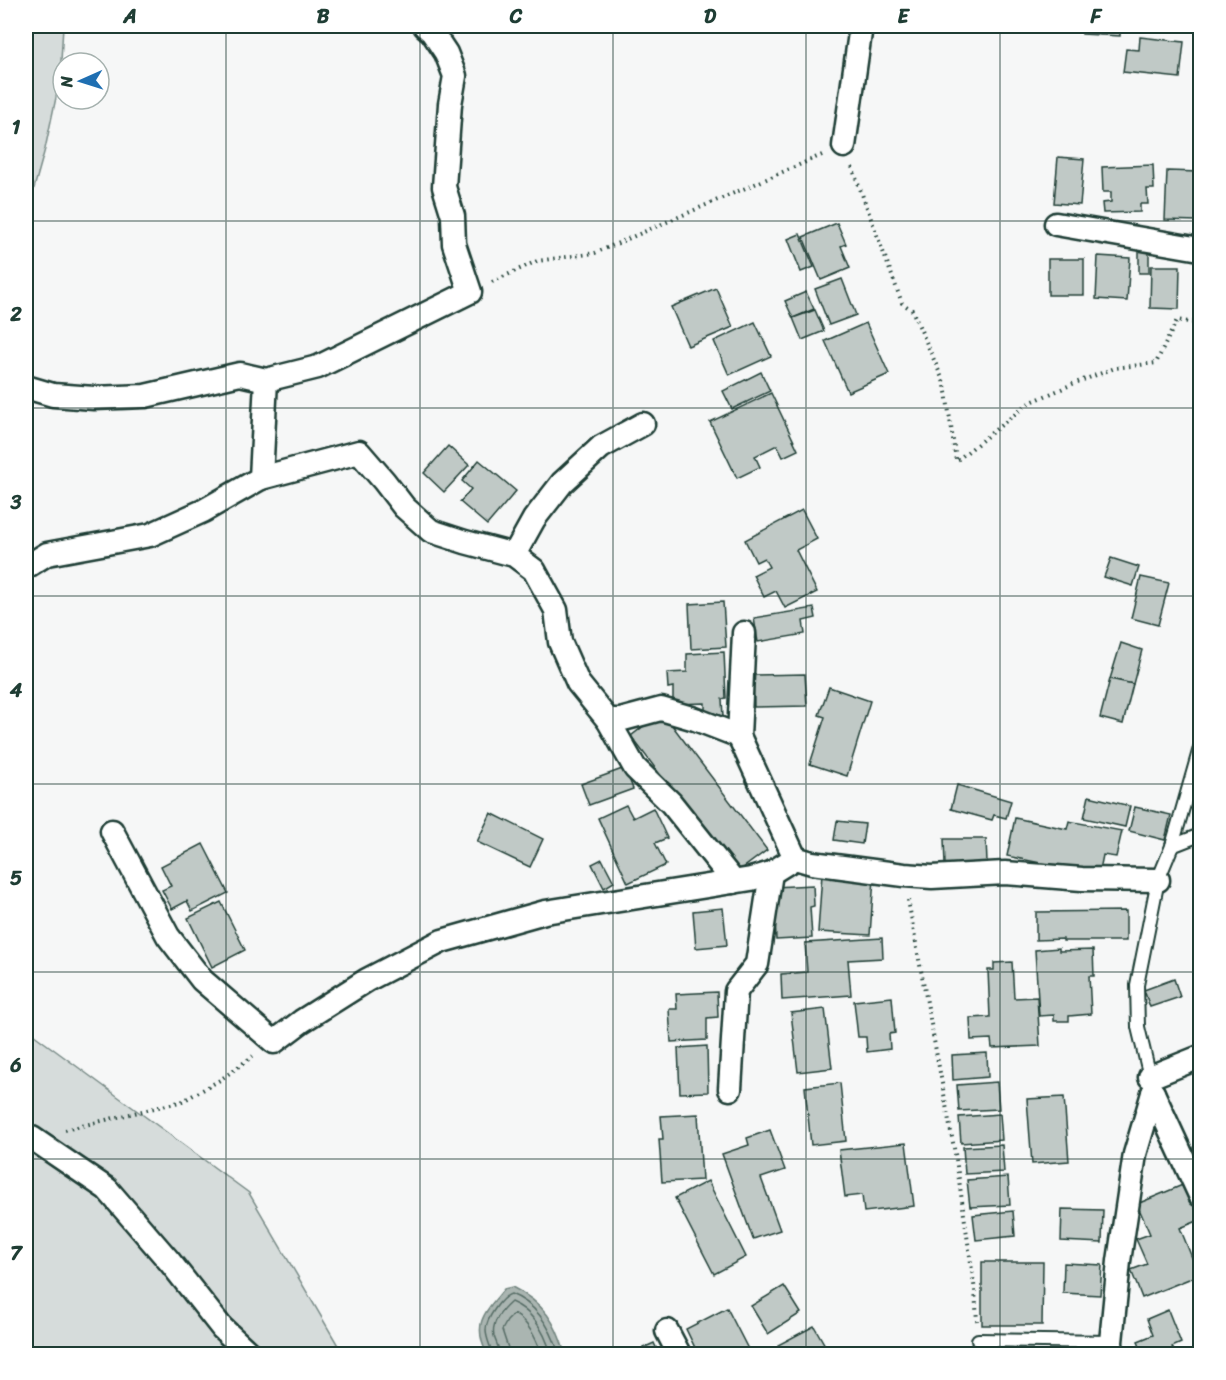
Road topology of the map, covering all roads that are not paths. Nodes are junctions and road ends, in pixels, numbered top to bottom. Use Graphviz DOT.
graph roads {
  1 [pos="425,26"];
  2 [pos="861,26"];
  3 [pos="844,146"];
  4 [pos="1056,224"];
  5 [pos="1200,249"];
  6 [pos="266,380"];
  7 [pos="26,387"];
  8 [pos="643,424"];
  9 [pos="261,478"];
  10 [pos="514,555"];
  11 [pos="26,567"];
  12 [pos="744,633"];
  13 [pos="608,720"];
  14 [pos="739,736"];
  15 [pos="1200,748"];
  16 [pos="112,831"];
  17 [pos="1200,835"];
  18 [pos="1172,846"];
  19 [pos="795,858"];
  20 [pos="771,873"];
  21 [pos="1158,880"];
  22 [pos="734,882"];
  23 [pos="1200,1057"];
  24 [pos="1152,1085"];
  25 [pos="730,1089"];
  26 [pos="29,1138"];
  27 [pos="1200,1195"];
  28 [pos="668,1331"];
  29 [pos="978,1340"];
  30 [pos="1112,1348"];
  31 [pos="250,1354"];
  32 [pos="679,1354"];
  1 -- 6 [label="street"];
  2 -- 3 [label="street"];
  4 -- 5 [label="street"];
  6 -- 7 [label="street"];
  6 -- 9 [label="street"];
  8 -- 10 [label="street"];
  9 -- 10 [label="street"];
  9 -- 11 [label="street"];
  10 -- 13 [label="street"];
  12 -- 14 [label="street"];
  13 -- 14 [label="street"];
  13 -- 22 [label="street"];
  14 -- 19 [label="street"];
  15 -- 18 [label="lane"];
  16 -- 22 [label="street"];
  17 -- 18 [label="lane"];
  18 -- 21 [label="lane"];
  19 -- 20 [label="street"];
  19 -- 21 [label="street"];
  20 -- 22 [label="street"];
  20 -- 25 [label="street"];
  21 -- 24 [label="lane"];
  23 -- 24 [label="street"];
  24 -- 27 [label="street"];
  24 -- 30 [label="street"];
  26 -- 31 [label="street"];
  28 -- 32 [label="street"];
  29 -- 30 [label="lane"];
}
